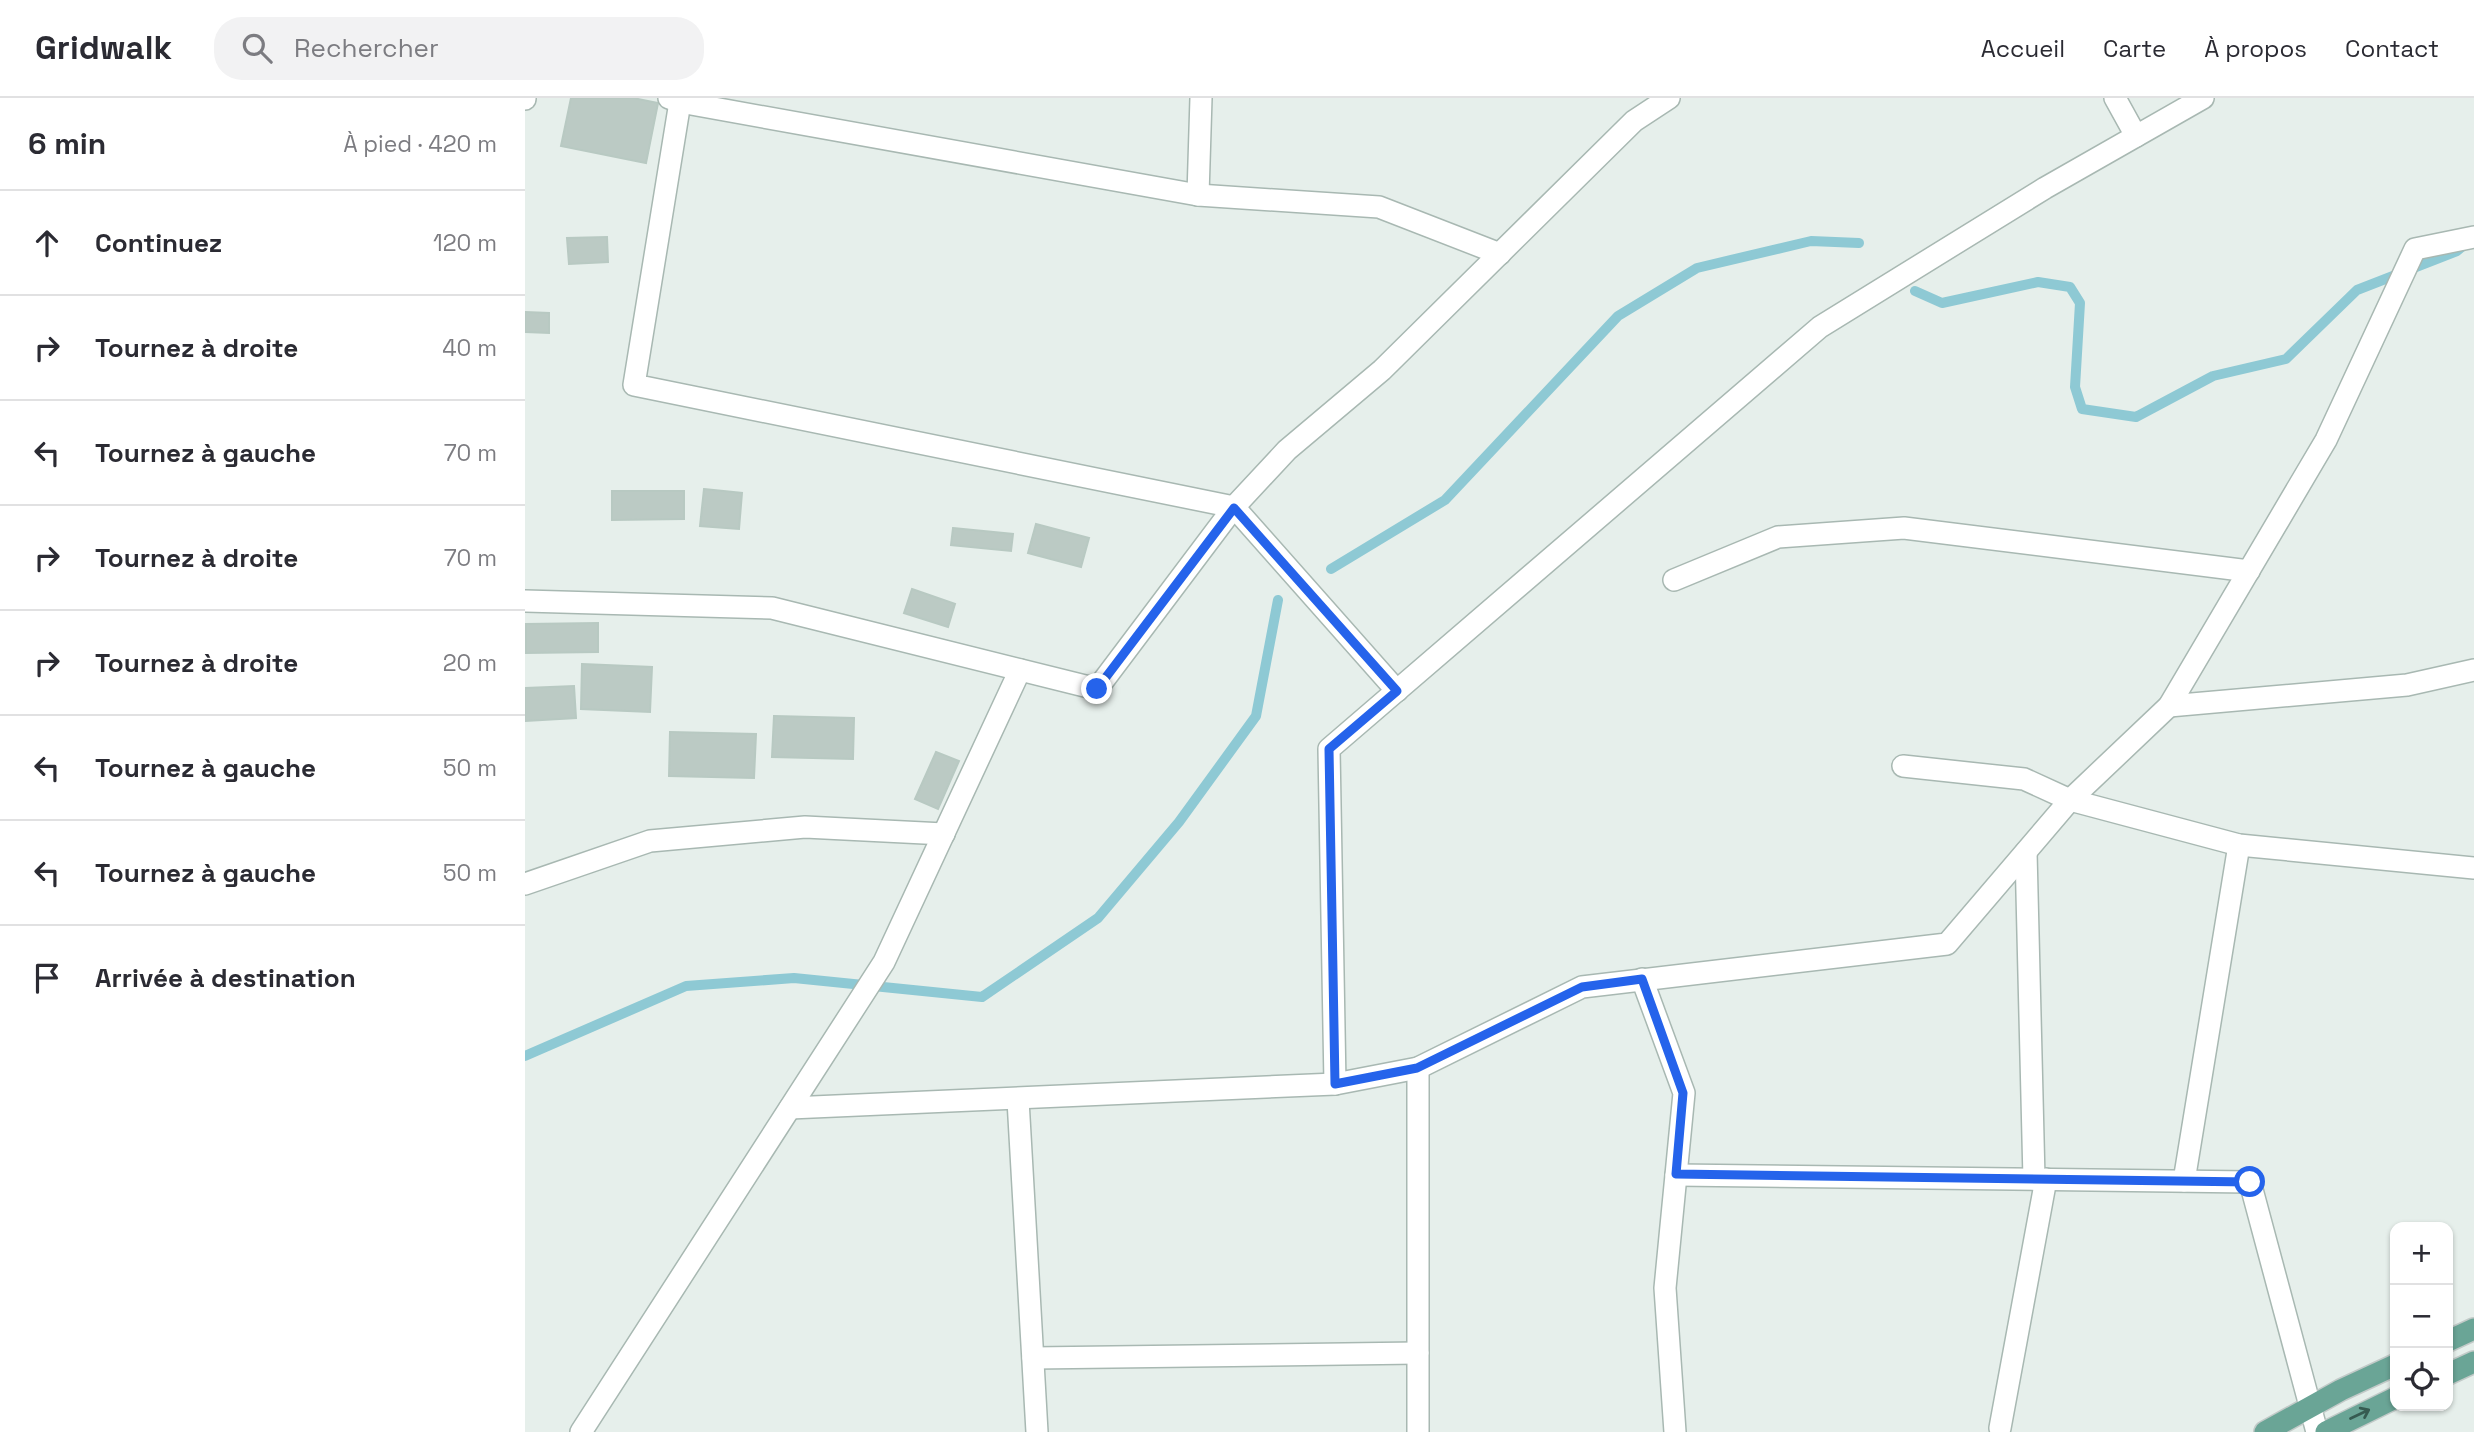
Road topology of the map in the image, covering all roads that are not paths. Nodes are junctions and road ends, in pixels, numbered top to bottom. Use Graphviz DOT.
graph roads {
  1 [pos="1201,98"];
  2 [pos="1669,98"];
  3 [pos="2115,98"];
  4 [pos="2203,98"];
  5 [pos="674,100"];
  6 [pos="2136,136"];
  7 [pos="1198,195"];
  8 [pos="2474,237"];
  9 [pos="1500,254"];
  10 [pos="1234,508"];
  11 [pos="2249,571"];
  12 [pos="1674,580"];
  13 [pos="525,601"];
  14 [pos="1020,670"];
  15 [pos="2474,670"];
  16 [pos="1397,691"];
  17 [pos="2169,706"];
  18 [pos="1903,766"];
  19 [pos="2070,800"];
  20 [pos="944,834"];
  21 [pos="2239,845"];
  22 [pos="2026,852"];
  23 [pos="2474,868"];
  24 [pos="525,884"];
  25 [pos="1642,979"];
  26 [pos="1417,1068"];
  27 [pos="1335,1084"];
  28 [pos="1018,1100"];
  29 [pos="790,1108"];
  30 [pos="1676,1174"];
  31 [pos="2040,1179"];
  32 [pos="2184,1181"];
  33 [pos="2474,1329"];
  34 [pos="2453,1339"];
  35 [pos="1418,1353"];
  36 [pos="1033,1358"];
  37 [pos="2474,1362"];
  38 [pos="2390,1367"];
  39 [pos="2453,1372"];
  40 [pos="2390,1400"];
  41 [pos="2310,1407"];
  42 [pos="2000,1428"];
  43 [pos="581,1432"];
  44 [pos="1037,1432"];
  45 [pos="1418,1432"];
  46 [pos="1675,1432"];
  47 [pos="2265,1432"];
  48 [pos="2317,1432"];
  49 [pos="2326,1432"];
  1 -- 7 [label="street"];
  2 -- 9 [label="street"];
  3 -- 6 [label="street"];
  4 -- 6 [label="street"];
  5 -- 7 [label="street"];
  5 -- 10 [label="street"];
  6 -- 16 [label="street"];
  7 -- 9 [label="street"];
  8 -- 11 [label="street"];
  9 -- 10 [label="street"];
  10 -- 14 [label="street"];
  10 -- 16 [label="street"];
  11 -- 12 [label="street"];
  11 -- 17 [label="street"];
  13 -- 14 [label="street"];
  14 -- 20 [label="street"];
  15 -- 17 [label="street"];
  16 -- 27 [label="street"];
  17 -- 19 [label="street"];
  18 -- 19 [label="street"];
  19 -- 21 [label="street"];
  19 -- 22 [label="street"];
  20 -- 24 [label="street"];
  20 -- 29 [label="street"];
  21 -- 23 [label="street"];
  21 -- 32 [label="street"];
  22 -- 25 [label="street"];
  22 -- 31 [label="street"];
  25 -- 26 [label="street"];
  25 -- 30 [label="street"];
  26 -- 27 [label="street"];
  26 -- 35 [label="street"];
  27 -- 28 [label="street"];
  28 -- 29 [label="street"];
  28 -- 36 [label="street"];
  29 -- 43 [label="street"];
  30 -- 31 [label="street"];
  30 -- 46 [label="street"];
  31 -- 32 [label="street"];
  31 -- 42 [label="street"];
  32 -- 41 [label="street"];
  33 -- 34 [label="main road"];
  35 -- 36 [label="street"];
  35 -- 45 [label="street"];
  36 -- 44 [label="street"];
  37 -- 39 [label="main road"];
  38 -- 41 [label="main road"];
  49 -- 40 [label="main road, one-way"];
  41 -- 47 [label="main road"];
  41 -- 48 [label="street"];
}
